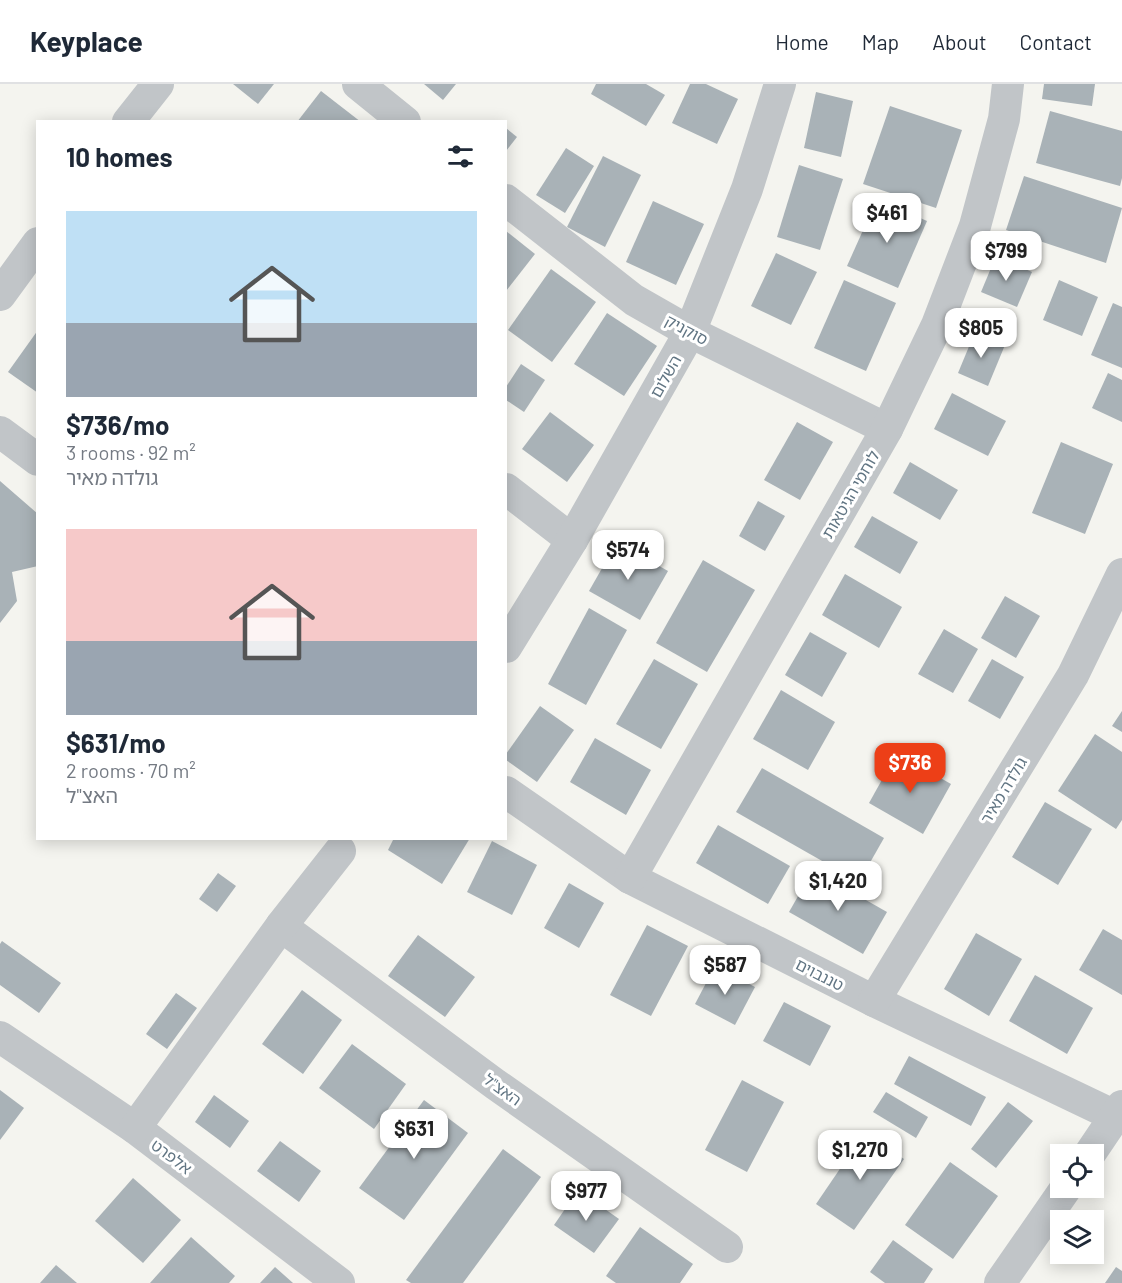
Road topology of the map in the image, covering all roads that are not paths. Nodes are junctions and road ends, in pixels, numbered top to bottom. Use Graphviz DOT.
graph roads {
  1 [pos="158,84"];
  2 [pos="358,84"];
  3 [pos="780,84"];
  4 [pos="1008,84"];
  5 [pos="130,120"];
  6 [pos="403,120"];
  7 [pos="507,201"];
  8 [pos="36,246"];
  9 [pos="0,295"];
  10 [pos="690,332"];
  11 [pos="887,429"];
  12 [pos="0,432"];
  13 [pos="36,459"];
  14 [pos="507,490"];
  15 [pos="572,540"];
  16 [pos="1122,574"];
  17 [pos="507,645"];
  18 [pos="507,793"];
  19 [pos="339,851"];
  20 [pos="630,878"];
  21 [pos="281,926"];
  22 [pos="874,1001"];
  23 [pos="0,1037"];
  24 [pos="1119,1111"];
  25 [pos="135,1128"];
  26 [pos="1096,1144"];
  27 [pos="1059,1198"];
  28 [pos="727,1247"];
  29 [pos="339,1283"];
  30 [pos="1000,1283"];
  1 -- 5 [label="street"];
  2 -- 6 [label="street"];
  3 -- 10 [label="street, השלום"];
  4 -- 11 [label="street, לוחמי הגיטאות"];
  7 -- 10 [label="street, סוקניק"];
  8 -- 9 [label="street"];
  10 -- 11 [label="street, סוקניק"];
  10 -- 15 [label="street, השלום"];
  11 -- 20 [label="street, לוחמי הגיטאות"];
  12 -- 13 [label="street"];
  14 -- 15 [label="street"];
  15 -- 17 [label="street, השלום"];
  16 -- 22 [label="street, גולדה מאיר"];
  18 -- 20 [label="street, טננבוים"];
  19 -- 21 [label="street"];
  20 -- 22 [label="street, טננבוים"];
  21 -- 25 [label="street"];
  21 -- 28 [label="street, האצ\"ל"];
  22 -- 24 [label="street, טננבוים"];
  23 -- 25 [label="street, אלפרט"];
  24 -- 26 [label="street"];
  25 -- 29 [label="street, אלפרט"];
  27 -- 30 [label="street"];
}
